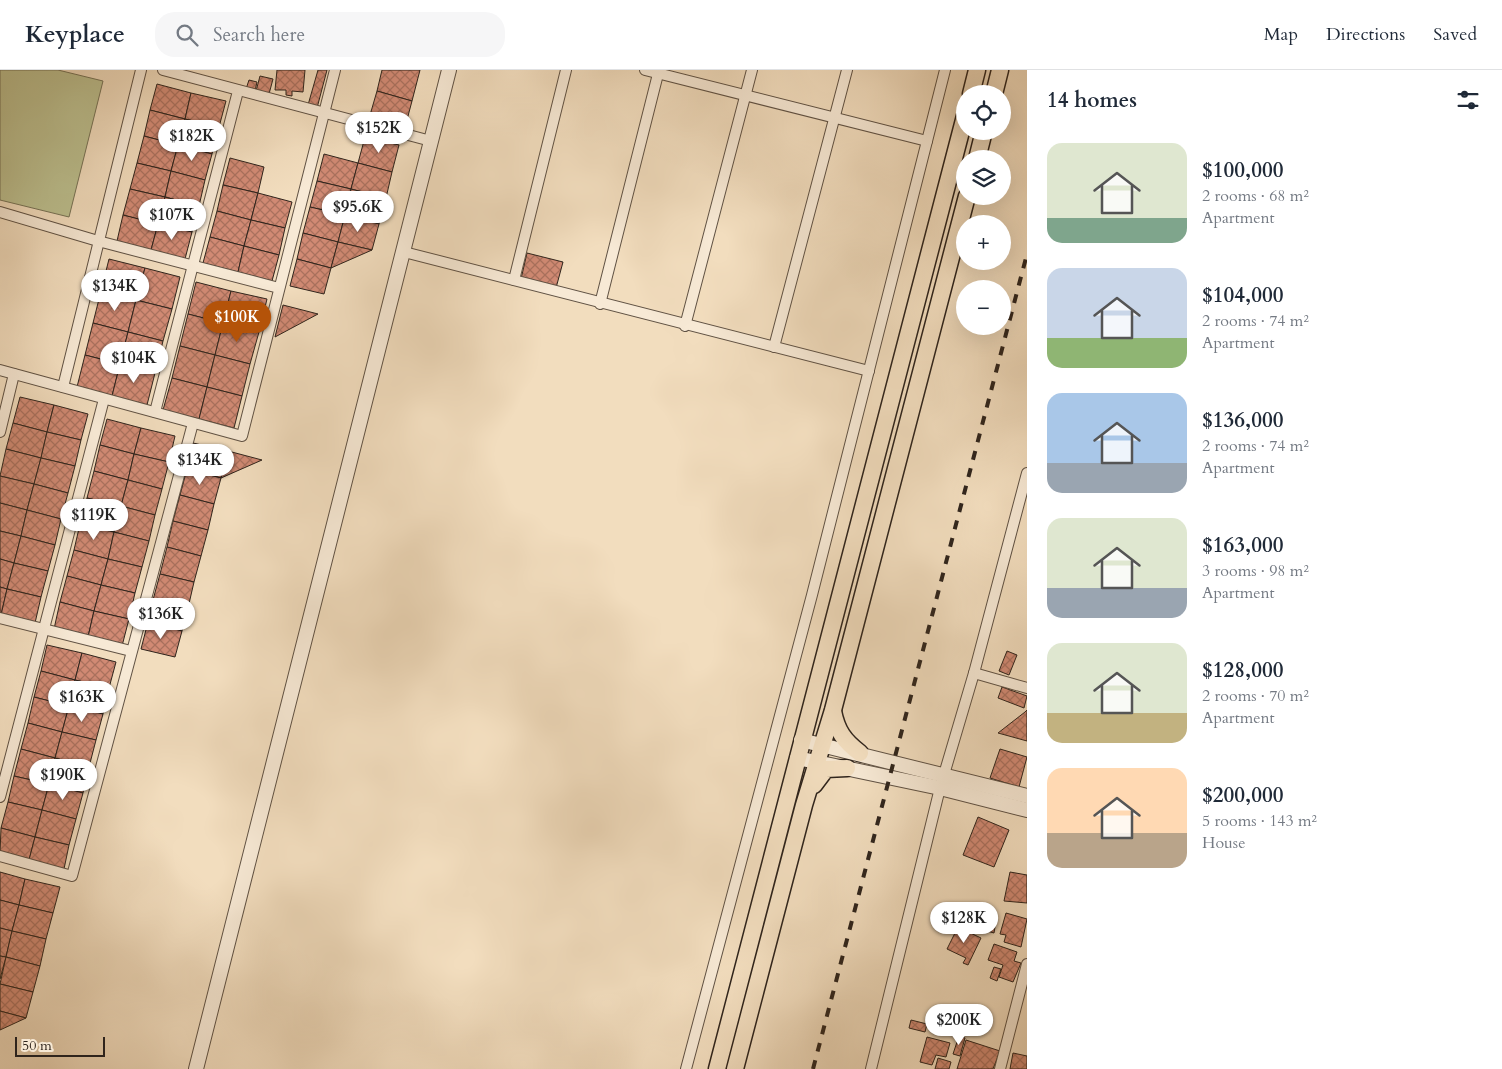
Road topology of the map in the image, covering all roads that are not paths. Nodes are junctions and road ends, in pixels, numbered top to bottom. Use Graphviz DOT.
graph roads {
  1 [pos="141,70"];
  2 [pos="163,70"];
  3 [pos="335,70"];
  4 [pos="449,70"];
  5 [pos="566,70"];
  6 [pos="645,70"];
  7 [pos="752,70"];
  8 [pos="846,70"];
  9 [pos="945,70"];
  10 [pos="977,70"];
  11 [pos="1000,70"];
  12 [pos="659,72"];
  13 [pos="973,85"];
  14 [pos="996,85"];
  15 [pos="238,91"];
  16 [pos="745,96"];
  17 [pos="324,114"];
  18 [pos="834,118"];
  19 [pos="959,140"];
  20 [pos="431,141"];
  21 [pos="927,142"];
  22 [pos="965,205"];
  23 [pos="0,212"];
  24 [pos="98,241"];
  25 [pos="404,252"];
  26 [pos="192,266"];
  27 [pos="514,280"];
  28 [pos="279,288"];
  29 [pos="600,304"];
  30 [pos="685,326"];
  31 [pos="774,347"];
  32 [pos="0,370"];
  33 [pos="869,371"];
  34 [pos="14,374"];
  35 [pos="63,388"];
  36 [pos="104,399"];
  37 [pos="155,412"];
  38 [pos="193,423"];
  39 [pos="0,432"];
  40 [pos="1027,473"];
  41 [pos="1022,510"];
  42 [pos="0,618"];
  43 [pos="44,629"];
  44 [pos="131,651"];
  45 [pos="974,673"];
  46 [pos="1027,688"];
  47 [pos="833,710"];
  48 [pos="801,740"];
  49 [pos="823,744"];
  50 [pos="860,753"];
  51 [pos="797,758"];
  52 [pos="818,762"];
  53 [pos="847,768"];
  54 [pos="942,782"];
  55 [pos="0,796"];
  56 [pos="1027,796"];
  57 [pos="804,805"];
  58 [pos="1027,810"];
  59 [pos="0,856"];
  60 [pos="1027,964"];
  61 [pos="196,1069"];
  62 [pos="686,1069"];
  63 [pos="717,1069"];
  64 [pos="735,1069"];
  65 [pos="871,1069"];
  66 [pos="1000,1069"];
  1 -- 24 [label="street"];
  2 -- 15 [label="street"];
  3 -- 17 [label="street"];
  4 -- 20 [label="street"];
  5 -- 27 [label="street"];
  6 -- 12 [label="street"];
  7 -- 16 [label="street"];
  8 -- 18 [label="street"];
  9 -- 21 [label="street"];
  10 -- 13 [label="main road"];
  11 -- 14 [label="main road"];
  12 -- 16 [label="street"];
  12 -- 29 [label="street"];
  15 -- 17 [label="street"];
  15 -- 26 [label="street"];
  16 -- 18 [label="street"];
  16 -- 30 [label="street"];
  17 -- 20 [label="street"];
  17 -- 28 [label="street"];
  18 -- 21 [label="street"];
  18 -- 31 [label="street"];
  19 -- 48 [label="main road"];
  20 -- 25 [label="street"];
  21 -- 33 [label="street"];
  22 -- 47 [label="main road"];
  23 -- 24 [label="street"];
  24 -- 26 [label="street"];
  24 -- 35 [label="street"];
  25 -- 27 [label="street"];
  25 -- 61 [label="street"];
  26 -- 28 [label="street"];
  26 -- 37 [label="street"];
  27 -- 29 [label="street"];
  28 -- 38 [label="street"];
  29 -- 30 [label="street"];
  30 -- 31 [label="street"];
  31 -- 33 [label="street"];
  32 -- 34 [label="street"];
  33 -- 62 [label="street"];
  34 -- 35 [label="street"];
  34 -- 39 [label="street"];
  35 -- 36 [label="street"];
  36 -- 37 [label="street"];
  36 -- 43 [label="street"];
  37 -- 38 [label="street"];
  38 -- 44 [label="street"];
  40 -- 41 [label="street"];
  41 -- 45 [label="street"];
  42 -- 43 [label="street"];
  43 -- 44 [label="street"];
  43 -- 55 [label="street"];
  44 -- 59 [label="street"];
  45 -- 46 [label="street"];
  45 -- 54 [label="street"];
  47 -- 49 [label="main road"];
  47 -- 50 [label="main road"];
  48 -- 49 [label="street"];
  48 -- 51 [label="main road"];
  49 -- 50 [label="street"];
  49 -- 52 [label="main road"];
  50 -- 54 [label="street"];
  51 -- 52 [label="street"];
  51 -- 63 [label="main road"];
  52 -- 53 [label="street"];
  52 -- 57 [label="main road"];
  53 -- 54 [label="street"];
  53 -- 57 [label="main road"];
  54 -- 56 [label="street"];
  54 -- 58 [label="street"];
  54 -- 65 [label="street"];
  57 -- 64 [label="main road"];
  60 -- 66 [label="street"];
}
